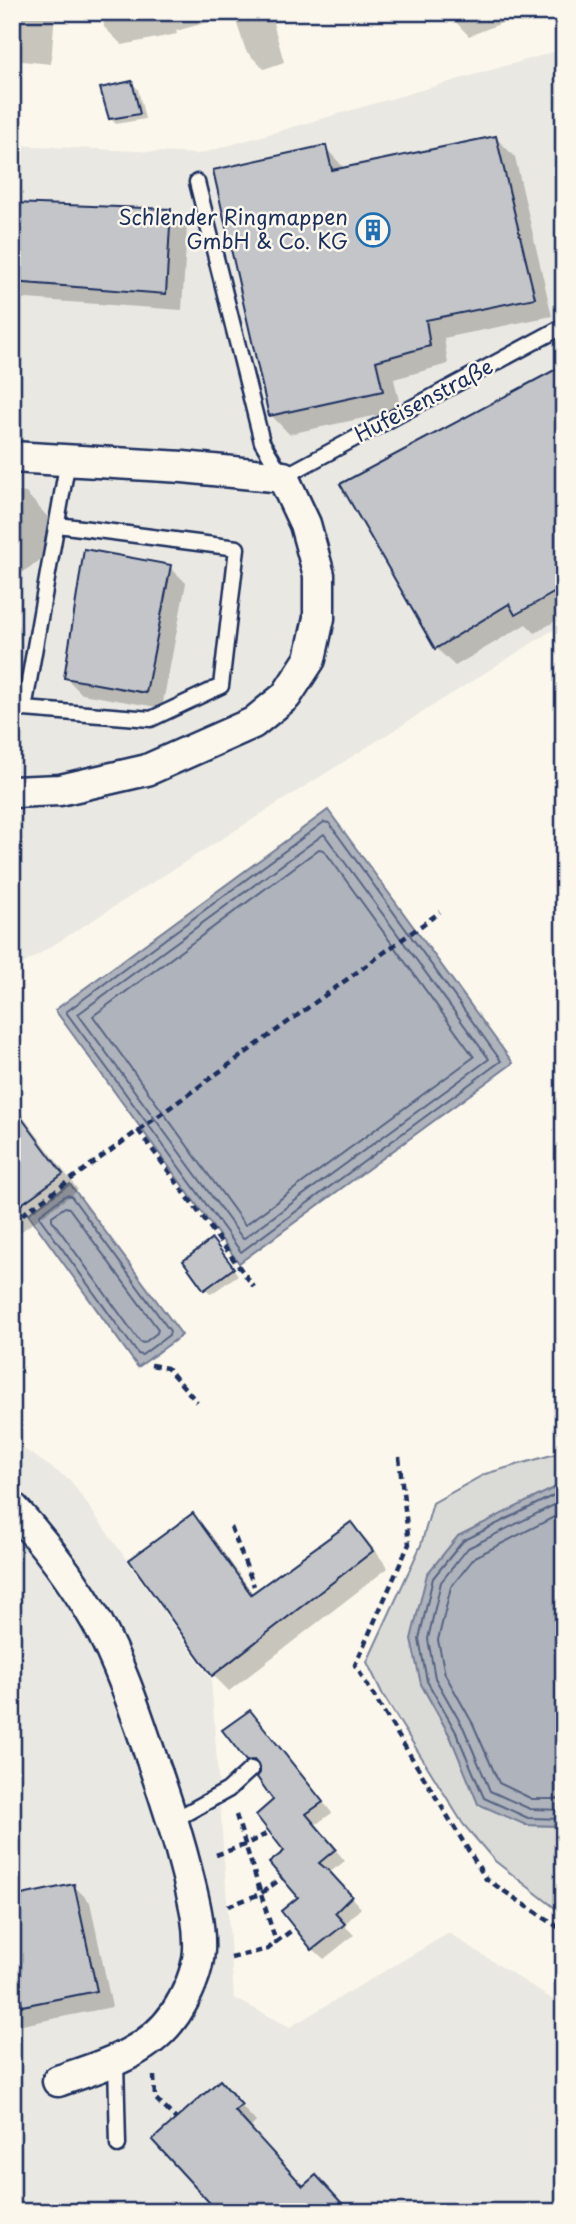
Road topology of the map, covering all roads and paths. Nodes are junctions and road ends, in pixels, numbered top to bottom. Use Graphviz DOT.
graph roads {
  1 [pos="197,182"];
  2 [pos="564,326"];
  3 [pos="12,457"];
  4 [pos="68,460"];
  5 [pos="283,477"];
  6 [pos="58,525"];
  7 [pos="12,793"];
  8 [pos="440,912"];
  9 [pos="138,1130"];
  10 [pos="12,1222"];
  11 [pos="254,1287"];
  12 [pos="151,1365"];
  13 [pos="197,1402"];
  14 [pos="399,1457"];
  15 [pos="12,1507"];
  16 [pos="231,1527"];
  17 [pos="254,1586"];
  18 [pos="251,1769"];
  19 [pos="228,1790"];
  20 [pos="174,1821"];
  21 [pos="270,1832"];
  22 [pos="245,1845"];
  23 [pos="185,1864"];
  24 [pos="282,1878"];
  25 [pos="260,1894"];
  26 [pos="198,1919"];
  27 [pos="295,1928"];
  28 [pos="564,1931"];
  29 [pos="276,1942"];
  30 [pos="195,1968"];
  31 [pos="152,2040"];
  32 [pos="116,2061"];
  33 [pos="58,2081"];
  34 [pos="176,2119"];
  35 [pos="118,2145"];
  1 -- 5 [label="lane"];
  2 -- 5 [label="lane, Hufeisenstraße"];
  3 -- 4 [label="street"];
  4 -- 5 [label="street"];
  4 -- 6 [label="lane"];
  5 -- 7 [label="street"];
  6 -- 6 [label="lane"];
  8 -- 9 [label="path"];
  9 -- 10 [label="path"];
  9 -- 11 [label="path"];
  12 -- 13 [label="path"];
  14 -- 28 [label="path"];
  15 -- 20 [label="street"];
  16 -- 17 [label="path"];
  18 -- 19 [label="lane"];
  19 -- 20 [label="lane"];
  19 -- 22 [label="path"];
  20 -- 23 [label="street"];
  21 -- 22 [label="path"];
  22 -- 23 [label="path"];
  22 -- 25 [label="path"];
  23 -- 26 [label="street"];
  24 -- 25 [label="path"];
  25 -- 26 [label="path"];
  25 -- 29 [label="path"];
  26 -- 30 [label="street"];
  27 -- 29 [label="path"];
  29 -- 30 [label="path"];
  30 -- 31 [label="street"];
  31 -- 32 [label="street"];
  31 -- 34 [label="path"];
  32 -- 33 [label="street"];
  32 -- 35 [label="lane"];
}
